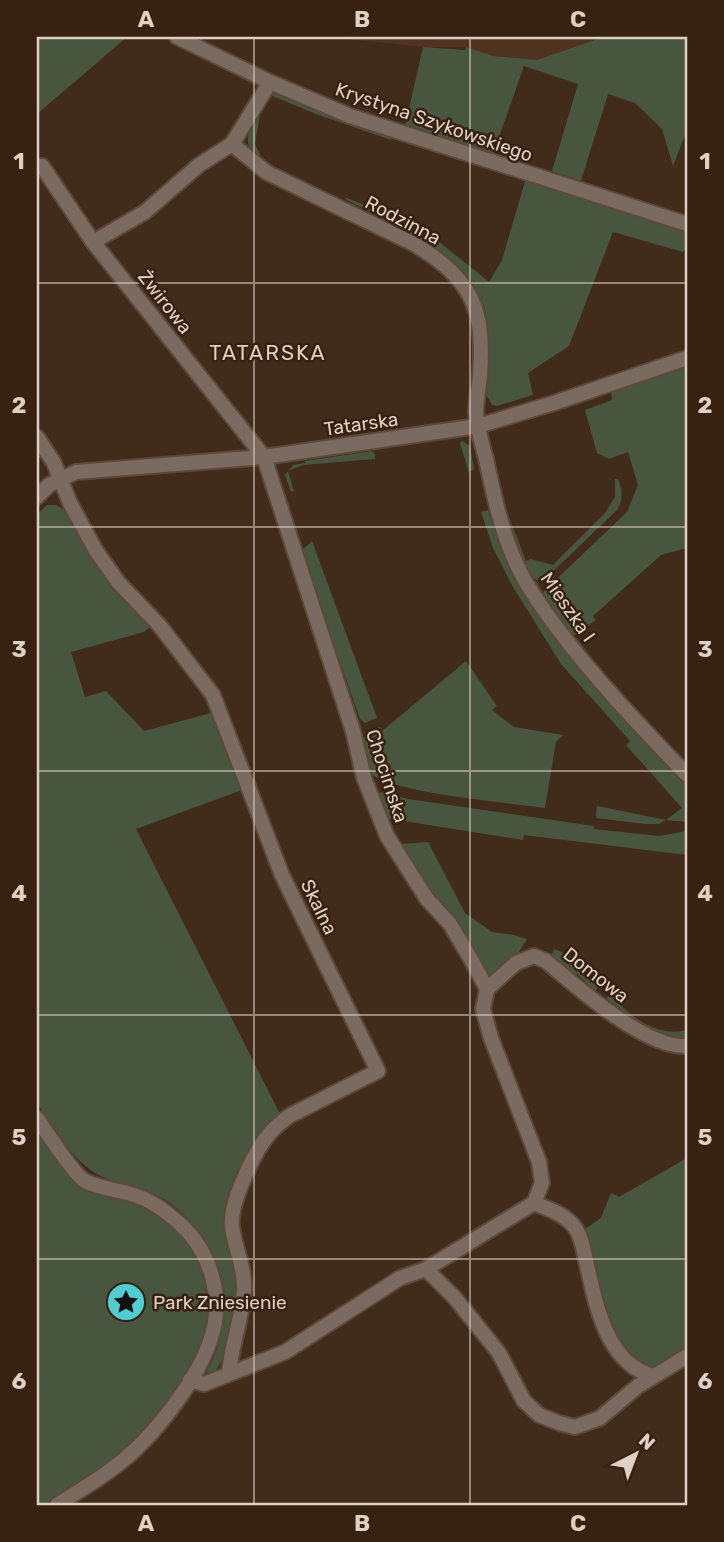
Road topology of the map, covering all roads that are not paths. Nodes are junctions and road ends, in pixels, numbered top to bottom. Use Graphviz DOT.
graph roads {
  1 [pos="177,37"];
  2 [pos="270,82"];
  3 [pos="232,144"];
  4 [pos="42,166"];
  5 [pos="687,224"];
  6 [pos="93,242"];
  7 [pos="687,358"];
  8 [pos="478,426"];
  9 [pos="37,437"];
  10 [pos="264,457"];
  11 [pos="60,479"];
  12 [pos="37,497"];
  13 [pos="687,775"];
  14 [pos="487,989"];
  15 [pos="687,1046"];
  16 [pos="37,1118"];
  17 [pos="534,1203"];
  18 [pos="426,1269"];
  19 [pos="687,1356"];
  20 [pos="229,1374"];
  21 [pos="653,1377"];
  22 [pos="190,1380"];
  23 [pos="57,1505"];
  1 -- 2 [label="street, Krystyna Szykowskiego"];
  2 -- 3 [label="street"];
  2 -- 5 [label="street, Krystyna Szykowskiego"];
  3 -- 6 [label="street"];
  3 -- 8 [label="street, Rodzinna"];
  4 -- 6 [label="street, Żwirowa"];
  6 -- 10 [label="street, Żwirowa"];
  7 -- 8 [label="street, Tatarska"];
  8 -- 10 [label="street, Tatarska"];
  8 -- 13 [label="street, Mieszka I"];
  9 -- 11 [label="street, Skalna"];
  10 -- 11 [label="street, Tatarska"];
  10 -- 14 [label="street, Chocimska"];
  11 -- 12 [label="street, Tatarska"];
  11 -- 20 [label="street, Skalna"];
  14 -- 15 [label="street, Domowa"];
  14 -- 17 [label="street, Chocimska"];
  16 -- 22 [label="street"];
  17 -- 18 [label="street"];
  17 -- 21 [label="street"];
  18 -- 20 [label="street"];
  18 -- 21 [label="street"];
  19 -- 21 [label="street"];
  20 -- 22 [label="street"];
  22 -- 23 [label="street"];
}
